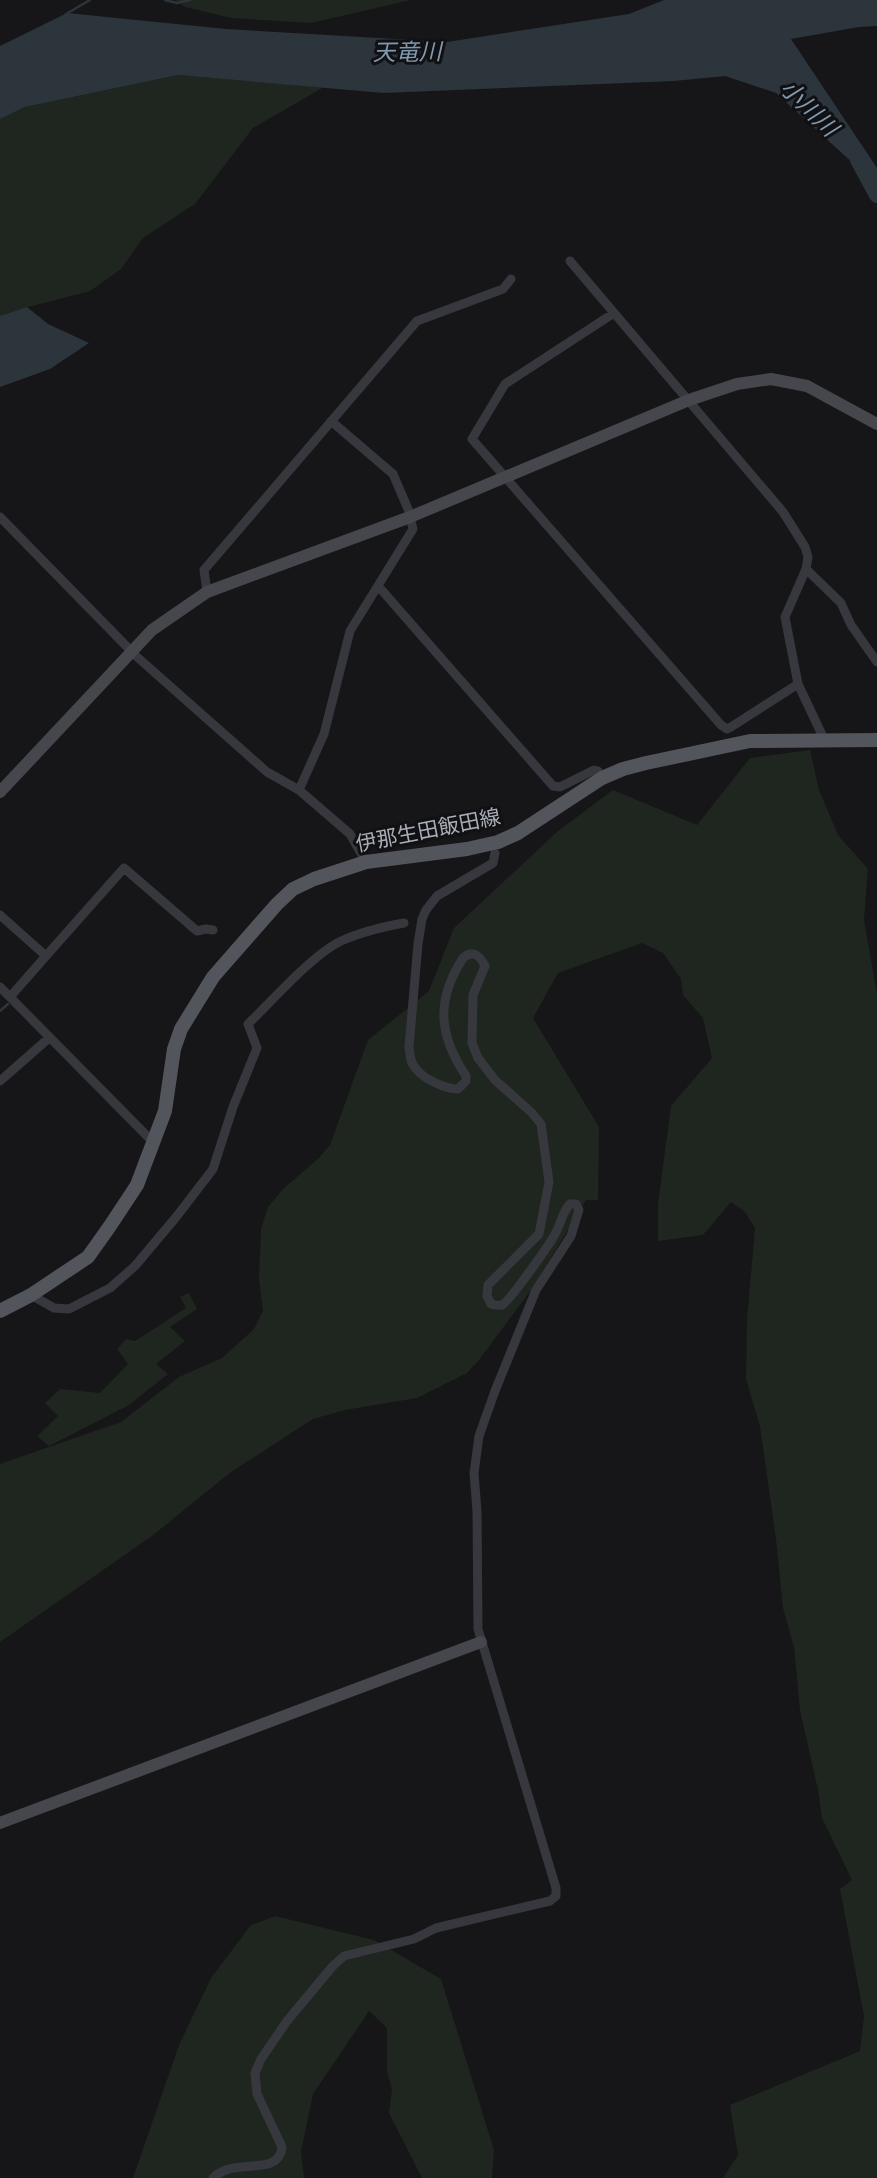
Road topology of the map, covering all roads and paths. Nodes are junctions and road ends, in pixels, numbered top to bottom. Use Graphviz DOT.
graph roads {
  1 [pos="570,261"];
  2 [pos="511,279"];
  3 [pos="614,313"];
  4 [pos="689,400"];
  5 [pos="331,421"];
  6 [pos="877,424"];
  7 [pos="504,478"];
  8 [pos="0,517"];
  9 [pos="411,517"];
  10 [pos="806,569"];
  11 [pos="379,587"];
  12 [pos="208,592"];
  13 [pos="132,651"];
  14 [pos="877,662"];
  15 [pos="798,684"];
  16 [pos="824,739"];
  17 [pos="877,740"];
  18 [pos="602,778"];
  19 [pos="299,790"];
  20 [pos="0,792"];
  21 [pos="495,853"];
  22 [pos="366,862"];
  23 [pos="0,915"];
  24 [pos="404,923"];
  25 [pos="213,930"];
  26 [pos="46,956"];
  27 [pos="0,987"];
  28 [pos="10,998"];
  29 [pos="49,1038"];
  30 [pos="0,1081"];
  31 [pos="153,1142"];
  32 [pos="31,1295"];
  33 [pos="0,1311"];
  34 [pos="481,1642"];
  35 [pos="0,1823"];
  36 [pos="213,2178"];
  1 -- 3 [label="street"];
  2 -- 5 [label="street"];
  3 -- 4 [label="street"];
  3 -- 7 [label="street"];
  4 -- 6 [label="street"];
  4 -- 7 [label="street"];
  4 -- 10 [label="street"];
  5 -- 9 [label="street"];
  5 -- 12 [label="street"];
  7 -- 9 [label="street"];
  7 -- 15 [label="street"];
  8 -- 13 [label="street"];
  9 -- 11 [label="street"];
  9 -- 12 [label="street"];
  10 -- 14 [label="street"];
  10 -- 15 [label="street"];
  11 -- 18 [label="street"];
  11 -- 19 [label="street"];
  12 -- 13 [label="street"];
  13 -- 19 [label="street"];
  13 -- 20 [label="street"];
  15 -- 16 [label="street"];
  16 -- 17 [label="main road, 伊那生田飯田線"];
  16 -- 18 [label="main road, 伊那生田飯田線"];
  18 -- 22 [label="main road, 伊那生田飯田線"];
  19 -- 22 [label="street"];
  21 -- 34 [label="street"];
  22 -- 31 [label="main road, 伊那生田飯田線"];
  23 -- 26 [label="street"];
  24 -- 32 [label="street"];
  25 -- 26 [label="street"];
  26 -- 28 [label="street"];
  27 -- 28 [label="street"];
  28 -- 29 [label="street"];
  29 -- 30 [label="street"];
  29 -- 31 [label="street"];
  31 -- 32 [label="main road, 伊那生田飯田線"];
  32 -- 33 [label="main road, 伊那生田飯田線"];
  34 -- 35 [label="street"];
  34 -- 36 [label="street"];
}
